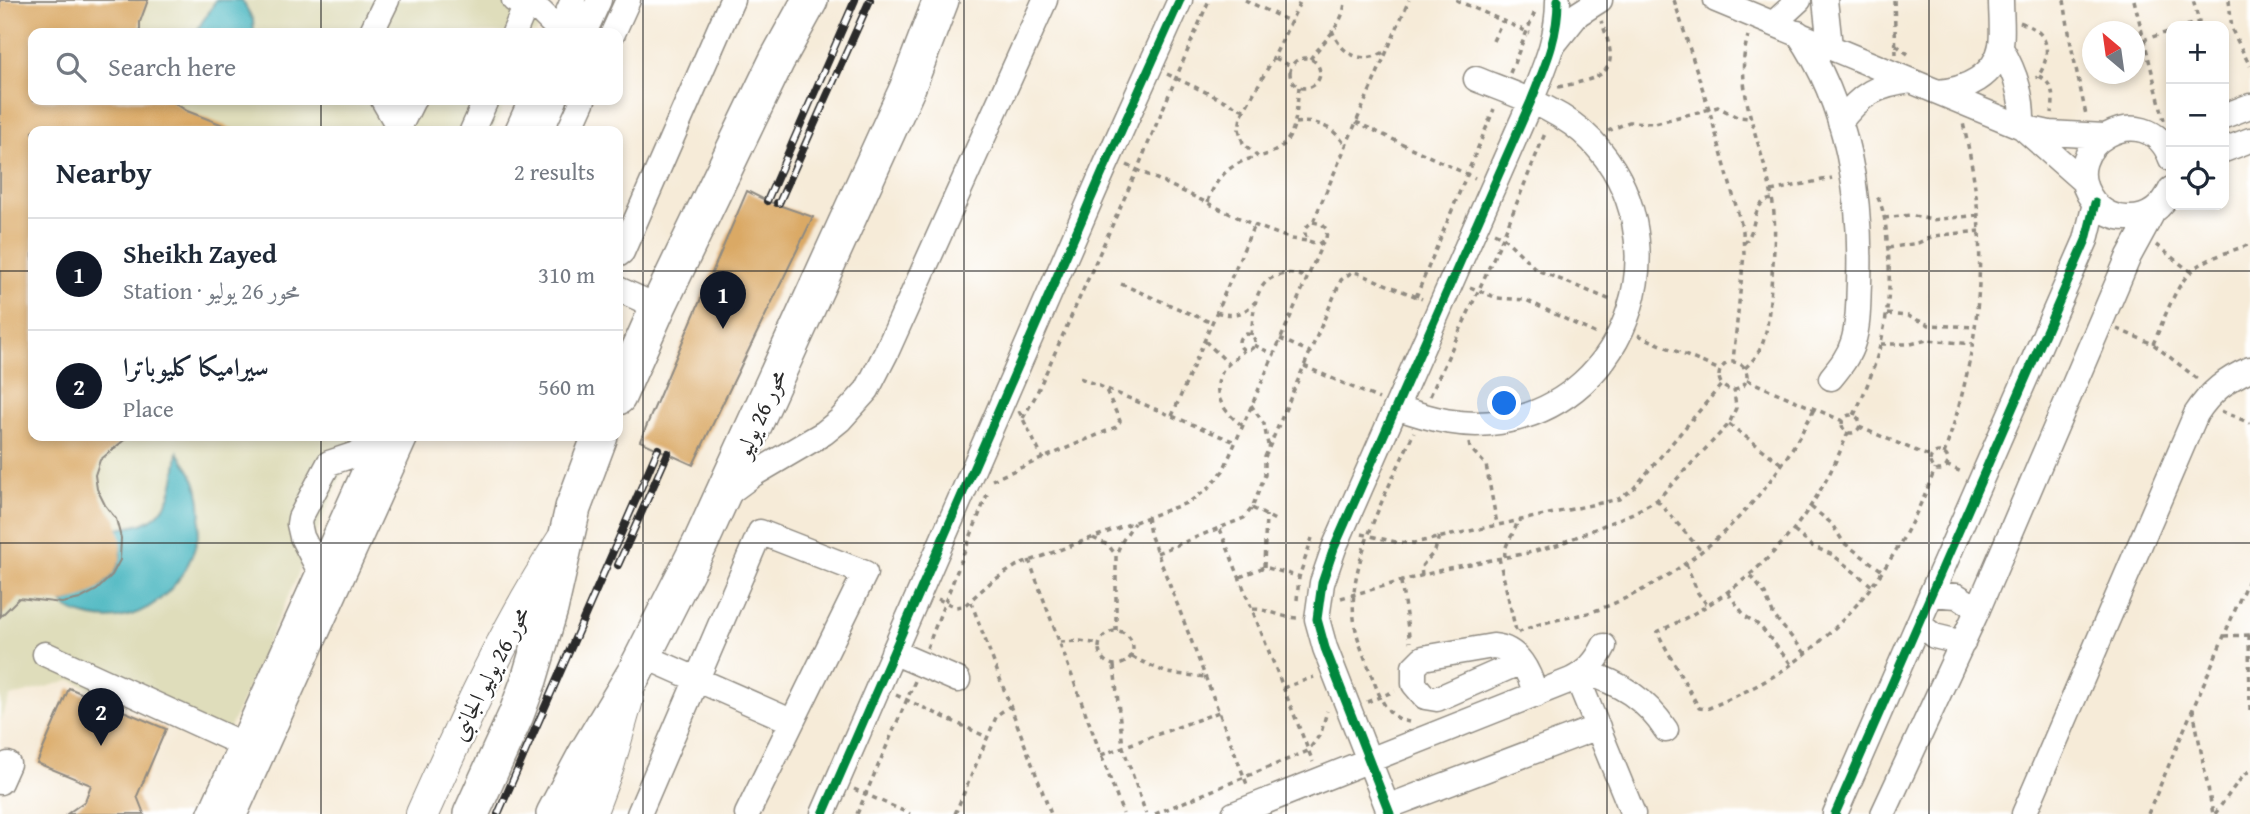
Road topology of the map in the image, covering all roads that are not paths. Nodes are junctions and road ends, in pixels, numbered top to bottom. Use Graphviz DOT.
graph roads {
  1 [pos="387,0"];
  2 [pos="573,0"];
  3 [pos="599,0"];
  4 [pos="628,0"];
  5 [pos="732,0"];
  6 [pos="795,0"];
  7 [pos="810,0"];
  8 [pos="941,0"];
  9 [pos="1045,0"];
  10 [pos="1180,0"];
  11 [pos="1558,0"];
  12 [pos="1716,0"];
  13 [pos="1799,0"];
  14 [pos="1825,0"];
  15 [pos="1597,2"];
  16 [pos="520,3"];
  17 [pos="2001,7"];
  18 [pos="1765,19"];
  19 [pos="373,28"];
  20 [pos="515,28"];
  21 [pos="556,28"];
  22 [pos="561,28"];
  23 [pos="586,28"];
  24 [pos="615,28"];
  25 [pos="1798,33"];
  26 [pos="1554,44"];
  27 [pos="1830,46"];
  28 [pos="2001,48"];
  29 [pos="777,60"];
  30 [pos="1909,72"];
  31 [pos="1476,79"];
  32 [pos="1533,96"];
  33 [pos="1947,96"];
  34 [pos="386,105"];
  35 [pos="411,105"];
  36 [pos="484,105"];
  37 [pos="529,105"];
  38 [pos="553,105"];
  39 [pos="581,105"];
  40 [pos="2250,106"];
  41 [pos="2229,114"];
  42 [pos="1840,122"];
  43 [pos="398,126"];
  44 [pos="401,126"];
  45 [pos="474,126"];
  46 [pos="519,126"];
  47 [pos="543,126"];
  48 [pos="571,126"];
  49 [pos="2022,127"];
  50 [pos="2097,136"];
  51 [pos="2250,140"];
  52 [pos="2165,141"];
  53 [pos="2229,148"];
  54 [pos="2090,193"];
  55 [pos="2166,198"];
  56 [pos="2153,212"];
  57 [pos="623,250"];
  58 [pos="623,291"];
  59 [pos="658,307"];
  60 [pos="2250,369"];
  61 [pos="1831,377"];
  62 [pos="623,386"];
  63 [pos="1396,407"];
  64 [pos="404,441"];
  65 [pos="598,441"];
  66 [pos="377,442"];
  67 [pos="722,497"];
  68 [pos="565,537"];
  69 [pos="320,572"];
  70 [pos="1931,594"];
  71 [pos="1978,609"];
  72 [pos="1919,624"];
  73 [pos="1963,643"];
  74 [pos="1604,646"];
  75 [pos="893,652"];
  76 [pos="45,654"];
  77 [pos="1521,662"];
  78 [pos="639,665"];
  79 [pos="1581,675"];
  80 [pos="697,680"];
  81 [pos="958,680"];
  82 [pos="1536,695"];
  83 [pos="791,721"];
  84 [pos="1598,727"];
  85 [pos="1666,730"];
  86 [pos="241,744"];
  87 [pos="264,754"];
  88 [pos="1368,762"];
  89 [pos="1245,810"];
  90 [pos="1389,810"];
  91 [pos="210,814"];
  92 [pos="235,814"];
  93 [pos="422,814"];
  94 [pos="471,814"];
  95 [pos="554,814"];
  96 [pos="590,814"];
  97 [pos="639,814"];
  98 [pos="747,814"];
  99 [pos="823,814"];
  100 [pos="1633,814"];
  101 [pos="1835,814"];
  102 [pos="1883,814"];
  103 [pos="2024,814"];
  1 -- 19 [label="street"];
  2 -- 22 [label="street"];
  3 -- 23 [label="street"];
  4 -- 24 [label="street"];
  5 -- 57 [label="street"];
  6 -- 29 [label="main road"];
  7 -- 29 [label="highway"];
  8 -- 67 [label="highway, محور 26 يوليو"];
  9 -- 67 [label="street"];
  10 -- 75 [label="street"];
  11 -- 26 [label="street"];
  12 -- 18 [label="street"];
  13 -- 18 [label="street"];
  14 -- 27 [label="street"];
  15 -- 26 [label="street"];
  16 -- 20 [label="street"];
  16 -- 21 [label="street"];
  17 -- 28 [label="street"];
  18 -- 25 [label="street"];
  25 -- 27 [label="street"];
  25 -- 42 [label="street"];
  26 -- 32 [label="street"];
  27 -- 30 [label="street"];
  28 -- 33 [label="street"];
  28 -- 49 [label="street"];
  29 -- 59 [label="highway"];
  30 -- 33 [label="street"];
  30 -- 42 [label="street"];
  31 -- 32 [label="street"];
  32 -- 63 [label="street"];
  32 -- 63 [label="street"];
  33 -- 49 [label="street"];
  34 -- 43 [label="street"];
  35 -- 44 [label="street"];
  36 -- 45 [label="street"];
  37 -- 46 [label="street"];
  38 -- 47 [label="street"];
  39 -- 48 [label="street"];
  40 -- 41 [label="street"];
  42 -- 61 [label="street"];
  49 -- 50 [label="street"];
  49 -- 54 [label="street"];
  50 -- 52 [label="street"];
  50 -- 54 [label="street"];
  51 -- 53 [label="street"];
  54 -- 56 [label="street"];
  54 -- 70 [label="street"];
  55 -- 56 [label="street"];
  56 -- 71 [label="street"];
  58 -- 59 [label="street"];
  59 -- 62 [label="highway"];
  60 -- 103 [label="street"];
  63 -- 88 [label="street"];
  64 -- 87 [label="street"];
  65 -- 68 [label="highway"];
  66 -- 69 [label="street"];
  66 -- 69 [label="street"];
  67 -- 78 [label="highway, محور 26 يوليو"];
  68 -- 93 [label="main road, محور 26 يوليو الجانبى"];
  68 -- 94 [label="highway"];
  69 -- 86 [label="street"];
  70 -- 71 [label="street"];
  70 -- 72 [label="street"];
  71 -- 73 [label="street"];
  72 -- 73 [label="street"];
  72 -- 101 [label="street"];
  73 -- 102 [label="street"];
  74 -- 79 [label="street"];
  75 -- 81 [label="street"];
  75 -- 99 [label="street"];
  76 -- 86 [label="street"];
  77 -- 77 [label="street"];
  77 -- 82 [label="street"];
  78 -- 80 [label="street"];
  78 -- 95 [label="highway, محور 26 يوليو"];
  78 -- 96 [label="main road"];
  79 -- 82 [label="street"];
  79 -- 84 [label="street"];
  79 -- 85 [label="street"];
  80 -- 83 [label="street"];
  80 -- 83 [label="street"];
  80 -- 97 [label="street"];
  82 -- 88 [label="street"];
  83 -- 98 [label="street"];
  84 -- 90 [label="street"];
  84 -- 100 [label="street"];
  86 -- 87 [label="street"];
  86 -- 91 [label="street"];
  87 -- 92 [label="street"];
  88 -- 89 [label="street"];
  88 -- 90 [label="street"];
}
